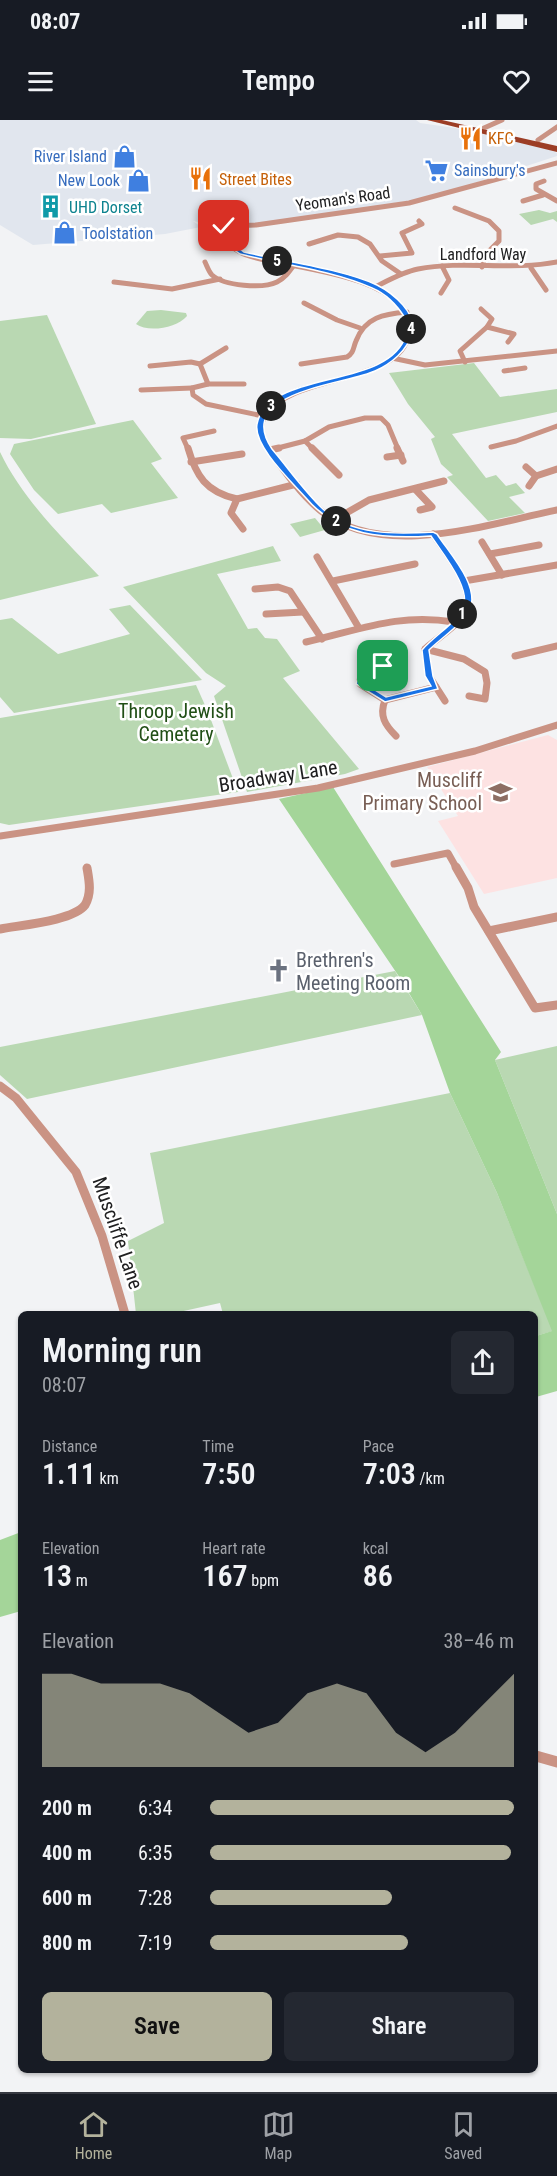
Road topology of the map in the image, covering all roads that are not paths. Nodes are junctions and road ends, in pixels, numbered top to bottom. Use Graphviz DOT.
graph roads {
  1 [pos="431,120"];
  2 [pos="447,120"];
  3 [pos="502,120"];
  4 [pos="557,127"];
  5 [pos="484,128"];
  6 [pos="538,140"];
  7 [pos="557,155"];
  8 [pos="544,181"];
  9 [pos="543,195"];
  10 [pos="523,201"];
  11 [pos="557,201"];
  12 [pos="455,208"];
  13 [pos="419,221"];
  14 [pos="256,225"];
  15 [pos="229,226"];
  16 [pos="235,234"];
  17 [pos="219,238"];
  18 [pos="309,244"];
  19 [pos="232,246"];
  20 [pos="380,256"];
  21 [pos="205,262"];
  22 [pos="557,262"];
  23 [pos="294,265"];
  24 [pos="442,266"];
  25 [pos="482,267"];
  26 [pos="531,268"];
  27 [pos="401,274"];
  28 [pos="220,279"];
  29 [pos="114,282"];
  30 [pos="375,287"];
  31 [pos="546,290"];
  32 [pos="441,293"];
  33 [pos="304,303"];
  34 [pos="481,309"];
  35 [pos="407,312"];
  36 [pos="487,327"];
  37 [pos="360,328"];
  38 [pos="508,342"];
  39 [pos="226,348"];
  40 [pos="557,352"];
  41 [pos="505,357"];
  42 [pos="392,358"];
  43 [pos="465,362"];
  44 [pos="200,364"];
  45 [pos="301,364"];
  46 [pos="150,366"];
  47 [pos="525,368"];
  48 [pos="515,369"];
  49 [pos="504,371"];
  50 [pos="208,384"];
  51 [pos="244,384"];
  52 [pos="192,388"];
  53 [pos="141,390"];
  54 [pos="263,416"];
  55 [pos="557,426"];
  56 [pos="214,431"];
  57 [pos="496,438"];
  58 [pos="305,441"];
  59 [pos="502,444"];
  60 [pos="491,447"];
  61 [pos="270,450"];
  62 [pos="242,454"];
  63 [pos="387,457"];
  64 [pos="191,462"];
  65 [pos="526,467"];
  66 [pos="557,468"];
  67 [pos="339,476"];
  68 [pos="536,476"];
  69 [pos="444,481"];
  70 [pos="297,484"];
  71 [pos="529,486"];
  72 [pos="415,489"];
  73 [pos="237,499"];
  74 [pos="420,510"];
  75 [pos="557,510"];
  76 [pos="333,520"];
  77 [pos="243,529"];
  78 [pos="433,534"];
  79 [pos="482,542"];
  80 [pos="539,545"];
  81 [pos="490,554"];
  82 [pos="316,557"];
  83 [pos="415,564"];
  84 [pos="557,565"];
  85 [pos="502,575"];
  86 [pos="333,581"];
  87 [pos="464,581"];
  88 [pos="255,589"];
  89 [pos="303,612"];
  90 [pos="266,614"];
  91 [pos="454,622"];
  92 [pos="358,628"];
  93 [pos="322,639"];
  94 [pos="306,642"];
  95 [pos="557,646"];
  96 [pos="425,650"];
  97 [pos="376,655"];
  98 [pos="515,656"];
  99 [pos="435,687"];
  100 [pos="469,696"];
  101 [pos="385,700"];
  102 [pos="445,701"];
  103 [pos="557,725"];
  104 [pos="396,736"];
  105 [pos="0,836"];
  106 [pos="394,864"];
  107 [pos="87,868"];
  108 [pos="557,917"];
  109 [pos="0,929"];
  110 [pos="489,931"];
  111 [pos="557,1005"];
  112 [pos="0,1086"];
  113 [pos="124,1311"];
  114 [pos="538,1756"];
  115 [pos="557,1762"];
  1 -- 7 [label="main road"];
  2 -- 5 [label="main road"];
  3 -- 5 [label="street"];
  4 -- 6 [label="street"];
  5 -- 6 [label="main road"];
  6 -- 7 [label="main road"];
  7 -- 14 [label="street, Yeoman's Road"];
  8 -- 9 [label="street"];
  9 -- 10 [label="street"];
  9 -- 11 [label="street"];
  12 -- 25 [label="street"];
  13 -- 20 [label="street"];
  14 -- 15 [label="street, Yeoman's Road"];
  14 -- 16 [label="street, Yeoman's Road"];
  15 -- 16 [label="street"];
  15 -- 17 [label="street"];
  16 -- 17 [label="street, Yeoman's Road"];
  16 -- 19 [label="street"];
  17 -- 19 [label="street"];
  18 -- 20 [label="street"];
  19 -- 23 [label="street"];
  20 -- 27 [label="street"];
  21 -- 28 [label="street"];
  22 -- 26 [label="street, Landford Way"];
  23 -- 28 [label="street"];
  23 -- 30 [label="street"];
  24 -- 25 [label="street, Landford Way"];
  24 -- 27 [label="street, Landford Way"];
  24 -- 32 [label="street"];
  25 -- 26 [label="street, Landford Way"];
  26 -- 31 [label="street"];
  27 -- 30 [label="street, Landford Way"];
  28 -- 29 [label="street"];
  30 -- 35 [label="street"];
  33 -- 37 [label="street"];
  34 -- 36 [label="street"];
  35 -- 37 [label="street"];
  35 -- 42 [label="street"];
  36 -- 38 [label="street"];
  36 -- 43 [label="street"];
  37 -- 45 [label="street"];
  39 -- 44 [label="street"];
  40 -- 41 [label="street"];
  41 -- 43 [label="street"];
  41 -- 48 [label="street"];
  42 -- 43 [label="street"];
  42 -- 54 [label="street"];
  44 -- 46 [label="street"];
  44 -- 50 [label="street"];
  47 -- 48 [label="street"];
  48 -- 49 [label="street"];
  50 -- 51 [label="street"];
  50 -- 52 [label="street"];
  52 -- 53 [label="street"];
  52 -- 54 [label="street"];
  54 -- 61 [label="street"];
  55 -- 59 [label="street"];
  56 -- 64 [label="street"];
  57 -- 59 [label="street"];
  58 -- 61 [label="street"];
  58 -- 63 [label="street"];
  58 -- 67 [label="street"];
  59 -- 60 [label="street"];
  61 -- 70 [label="street"];
  62 -- 64 [label="street"];
  64 -- 73 [label="street"];
  65 -- 68 [label="street"];
  66 -- 68 [label="street"];
  68 -- 71 [label="street"];
  69 -- 72 [label="street"];
  70 -- 73 [label="street"];
  70 -- 76 [label="street"];
  72 -- 74 [label="street"];
  72 -- 76 [label="street"];
  73 -- 77 [label="street"];
  75 -- 78 [label="street"];
  76 -- 78 [label="street"];
  78 -- 87 [label="street"];
  79 -- 81 [label="street"];
  80 -- 81 [label="street"];
  81 -- 85 [label="street"];
  82 -- 86 [label="street"];
  83 -- 86 [label="street"];
  84 -- 85 [label="street"];
  85 -- 87 [label="street"];
  86 -- 92 [label="street"];
  87 -- 91 [label="street"];
  88 -- 89 [label="street"];
  89 -- 90 [label="street"];
  89 -- 93 [label="street"];
  91 -- 92 [label="street"];
  91 -- 96 [label="street"];
  92 -- 93 [label="street"];
  93 -- 94 [label="street"];
  95 -- 98 [label="street"];
  96 -- 99 [label="street"];
  96 -- 100 [label="street"];
  97 -- 101 [label="street"];
  99 -- 101 [label="street"];
  99 -- 102 [label="street"];
  101 -- 104 [label="street"];
  103 -- 105 [label="street, Broadway Lane"];
  106 -- 110 [label="street"];
  107 -- 109 [label="street"];
  108 -- 110 [label="street"];
  110 -- 111 [label="street"];
  112 -- 113 [label="street, Muscliffe Lane"];
  114 -- 115 [label="street"];
}
